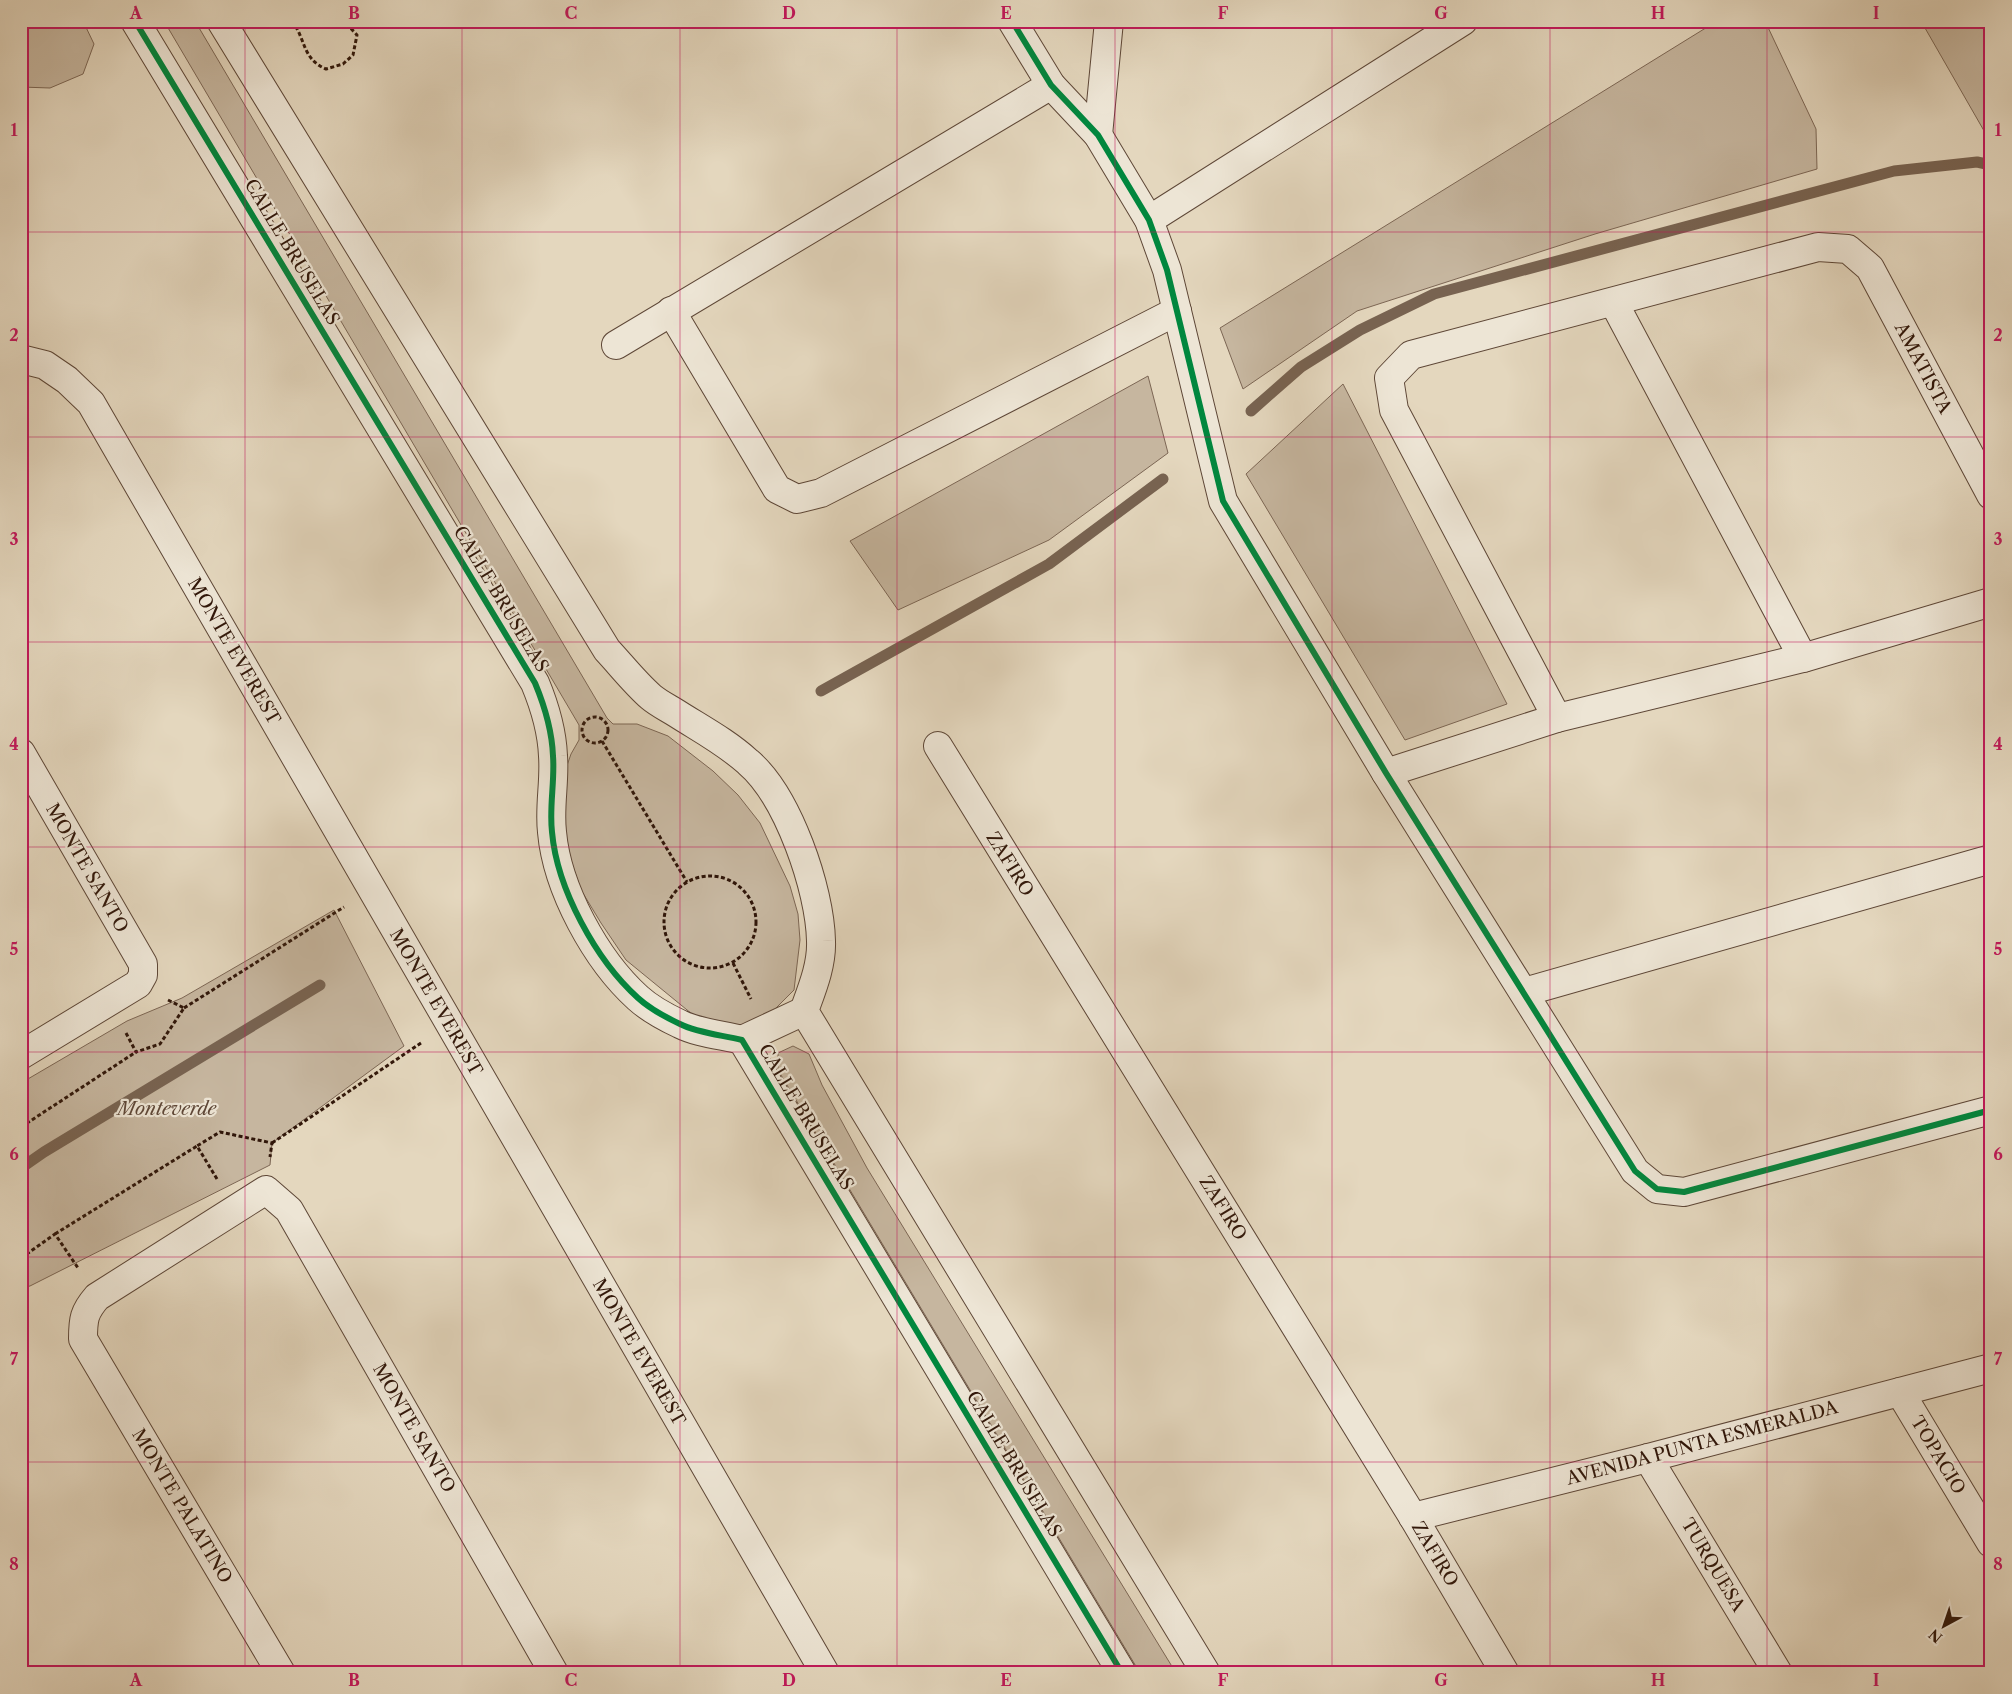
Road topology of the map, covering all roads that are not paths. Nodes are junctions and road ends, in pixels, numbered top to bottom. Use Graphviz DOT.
graph roads {
  1 [pos="135,21"];
  2 [pos="222,21"];
  3 [pos="1012,21"];
  4 [pos="1109,21"];
  5 [pos="1463,21"];
  6 [pos="1051,85"];
  7 [pos="1098,135"];
  8 [pos="1149,220"];
  9 [pos="1614,303"];
  10 [pos="672,311"];
  11 [pos="1177,311"];
  12 [pos="616,345"];
  13 [pos="21,359"];
  14 [pos="1991,494"];
  15 [pos="1991,602"];
  16 [pos="1803,658"];
  17 [pos="1557,718"];
  18 [pos="938,746"];
  19 [pos="21,753"];
  20 [pos="1386,772"];
  21 [pos="1991,859"];
  22 [pos="1524,992"];
  23 [pos="804,1011"];
  24 [pos="742,1040"];
  25 [pos="21,1055"];
  26 [pos="1991,1110"];
  27 [pos="83,1339"];
  28 [pos="1991,1368"];
  29 [pos="1900,1392"];
  30 [pos="1648,1458"];
  31 [pos="1413,1517"];
  32 [pos="1991,1543"];
  33 [pos="281,1673"];
  34 [pos="554,1673"];
  35 [pos="824,1673"];
  36 [pos="1122,1673"];
  37 [pos="1206,1673"];
  38 [pos="1505,1673"];
  39 [pos="1778,1673"];
  1 -- 24 [label="street, CALLE BRUSELAS"];
  2 -- 23 [label="street"];
  3 -- 6 [label="street"];
  4 -- 7 [label="street"];
  5 -- 8 [label="street"];
  6 -- 7 [label="street"];
  6 -- 10 [label="street"];
  7 -- 8 [label="street"];
  8 -- 11 [label="street"];
  9 -- 14 [label="street, AMATISTA"];
  9 -- 16 [label="street"];
  9 -- 17 [label="street"];
  10 -- 11 [label="street"];
  10 -- 12 [label="street"];
  11 -- 20 [label="street"];
  13 -- 35 [label="street, MONTE EVEREST"];
  15 -- 16 [label="street"];
  16 -- 17 [label="street"];
  17 -- 20 [label="street"];
  18 -- 31 [label="street, ZAFIRO"];
  19 -- 25 [label="street, MONTE SANTO"];
  20 -- 22 [label="street"];
  21 -- 22 [label="street"];
  22 -- 26 [label="street"];
  23 -- 24 [label="street"];
  23 -- 37 [label="street"];
  24 -- 36 [label="street, CALLE BRUSELAS"];
  27 -- 33 [label="street, MONTE PALATINO"];
  27 -- 34 [label="street, MONTE SANTO"];
  28 -- 29 [label="street, AVENIDA PUNTA ESMERALDA"];
  29 -- 30 [label="street, AVENIDA PUNTA ESMERALDA"];
  29 -- 32 [label="street, TOPACIO"];
  30 -- 31 [label="street, AVENIDA PUNTA ESMERALDA"];
  30 -- 39 [label="street, TURQUESA"];
  31 -- 38 [label="street, ZAFIRO"];
}
